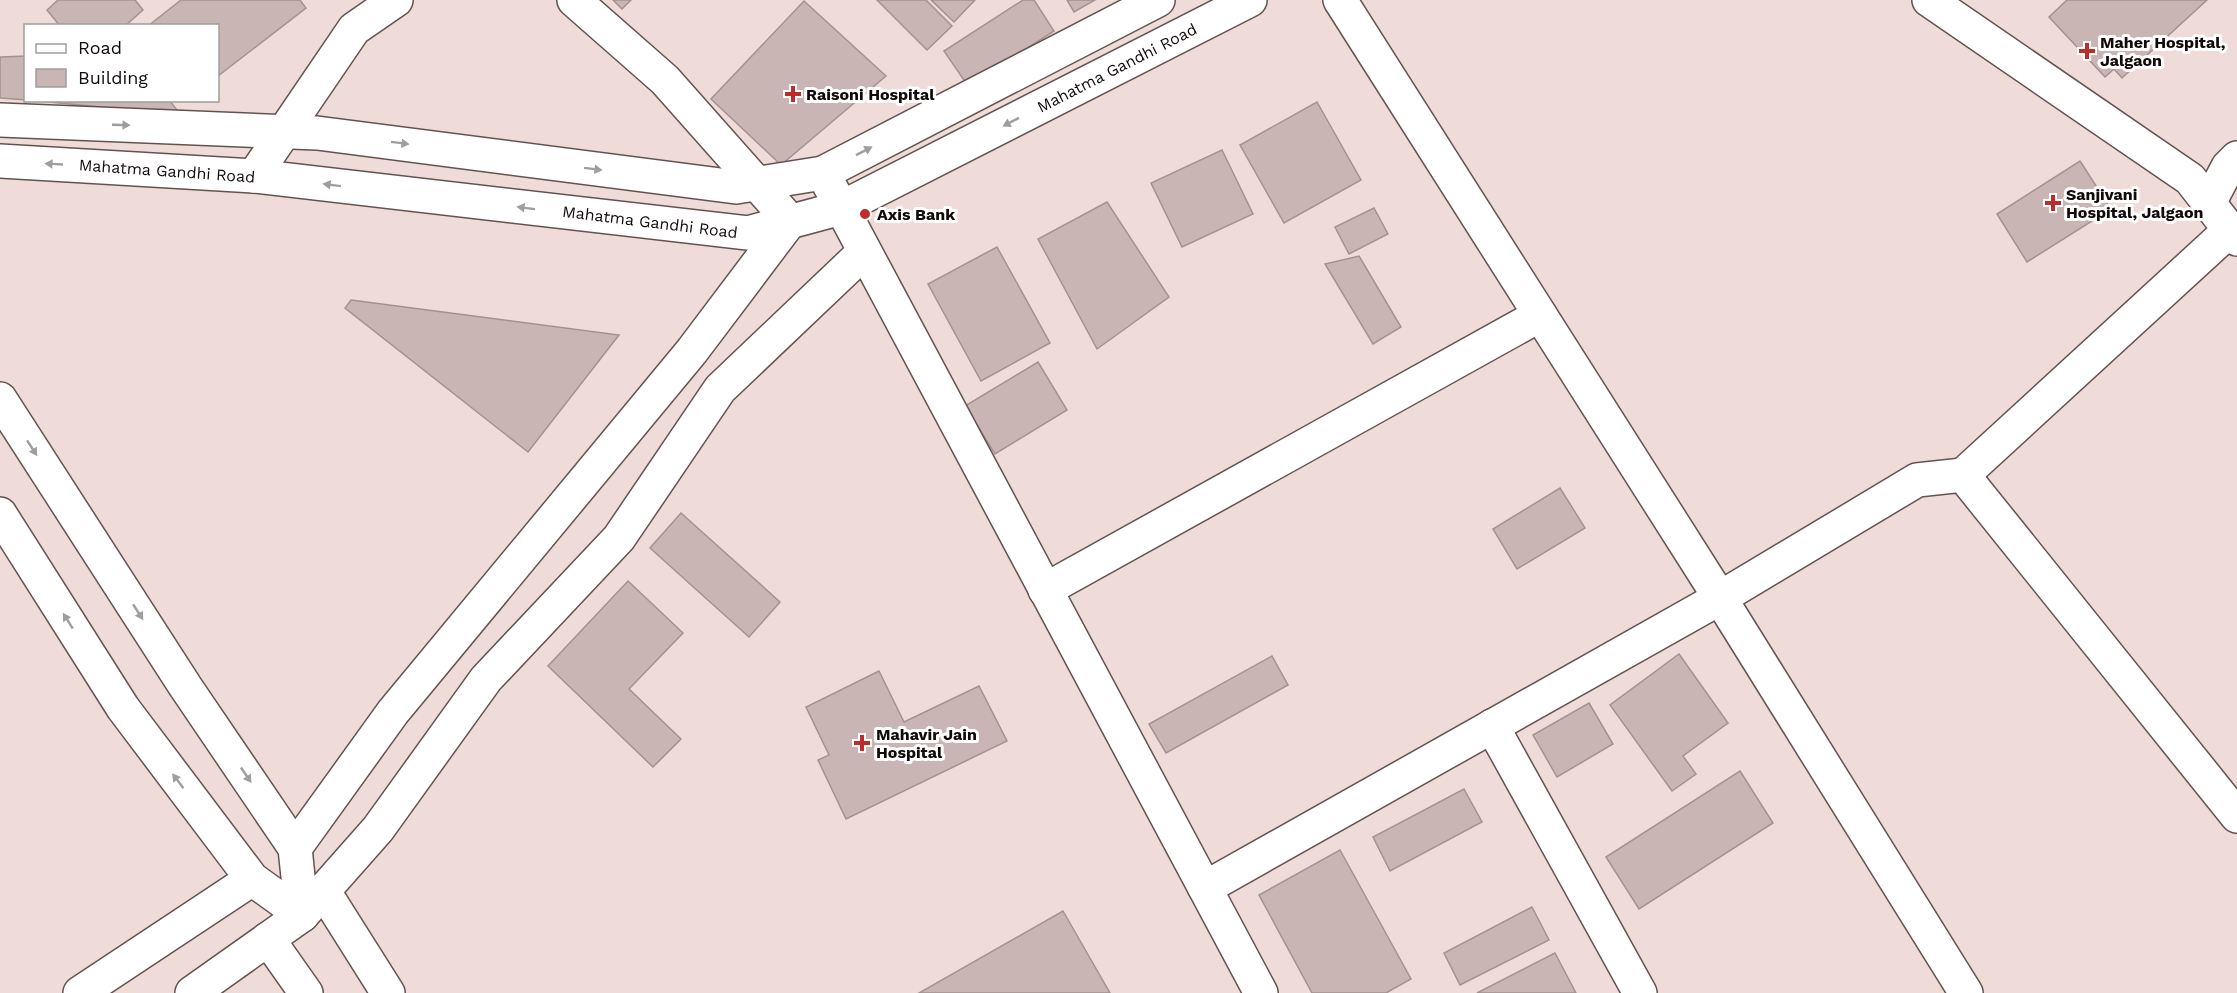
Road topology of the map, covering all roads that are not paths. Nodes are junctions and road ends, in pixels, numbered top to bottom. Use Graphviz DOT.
graph roads {
  1 [pos="396,0"];
  2 [pos="574,0"];
  3 [pos="1158,0"];
  4 [pos="1250,0"];
  5 [pos="1340,0"];
  6 [pos="1929,0"];
  7 [pos="0,120"];
  8 [pos="284,131"];
  9 [pos="2237,158"];
  10 [pos="0,161"];
  11 [pos="823,173"];
  12 [pos="254,176"];
  13 [pos="757,184"];
  14 [pos="2209,204"];
  15 [pos="841,208"];
  16 [pos="790,221"];
  17 [pos="2234,235"];
  18 [pos="864,252"];
  19 [pos="1540,315"];
  20 [pos="0,399"];
  21 [pos="1963,476"];
  22 [pos="0,514"];
  23 [pos="1045,590"];
  24 [pos="1720,598"];
  25 [pos="1492,726"];
  26 [pos="2237,816"];
  27 [pos="295,848"];
  28 [pos="252,879"];
  29 [pos="1205,888"];
  30 [pos="323,890"];
  31 [pos="302,915"];
  32 [pos="268,939"];
  33 [pos="80,993"];
  34 [pos="192,993"];
  35 [pos="306,993"];
  36 [pos="388,993"];
  37 [pos="1261,993"];
  38 [pos="1640,993"];
  39 [pos="1966,993"];
  1 -- 8 [label="street"];
  2 -- 13 [label="street"];
  11 -- 3 [label="street, one-way"];
  4 -- 15 [label="street, Mahatma Gandhi Road, one-way"];
  5 -- 19 [label="street"];
  6 -- 14 [label="street"];
  7 -- 8 [label="street, one-way"];
  8 -- 12 [label="street"];
  8 -- 13 [label="street, one-way"];
  9 -- 14 [label="street"];
  12 -- 10 [label="street, Mahatma Gandhi Road, one-way"];
  11 -- 13 [label="street"];
  11 -- 15 [label="street"];
  16 -- 12 [label="street, Mahatma Gandhi Road, one-way"];
  13 -- 16 [label="street"];
  14 -- 17 [label="street"];
  15 -- 16 [label="street, Mahatma Gandhi Road"];
  15 -- 18 [label="street"];
  16 -- 27 [label="street"];
  17 -- 21 [label="street"];
  18 -- 23 [label="street"];
  18 -- 30 [label="street"];
  19 -- 23 [label="street"];
  19 -- 24 [label="street"];
  20 -- 27 [label="street, one-way"];
  21 -- 24 [label="street"];
  21 -- 26 [label="street"];
  28 -- 22 [label="street, one-way"];
  23 -- 29 [label="street"];
  24 -- 25 [label="street"];
  24 -- 39 [label="street"];
  25 -- 29 [label="street"];
  25 -- 38 [label="street"];
  27 -- 31 [label="street"];
  28 -- 31 [label="street"];
  28 -- 33 [label="street"];
  29 -- 37 [label="street"];
  30 -- 31 [label="street"];
  30 -- 36 [label="street"];
  31 -- 32 [label="street"];
  32 -- 34 [label="street"];
  32 -- 35 [label="street"];
}
